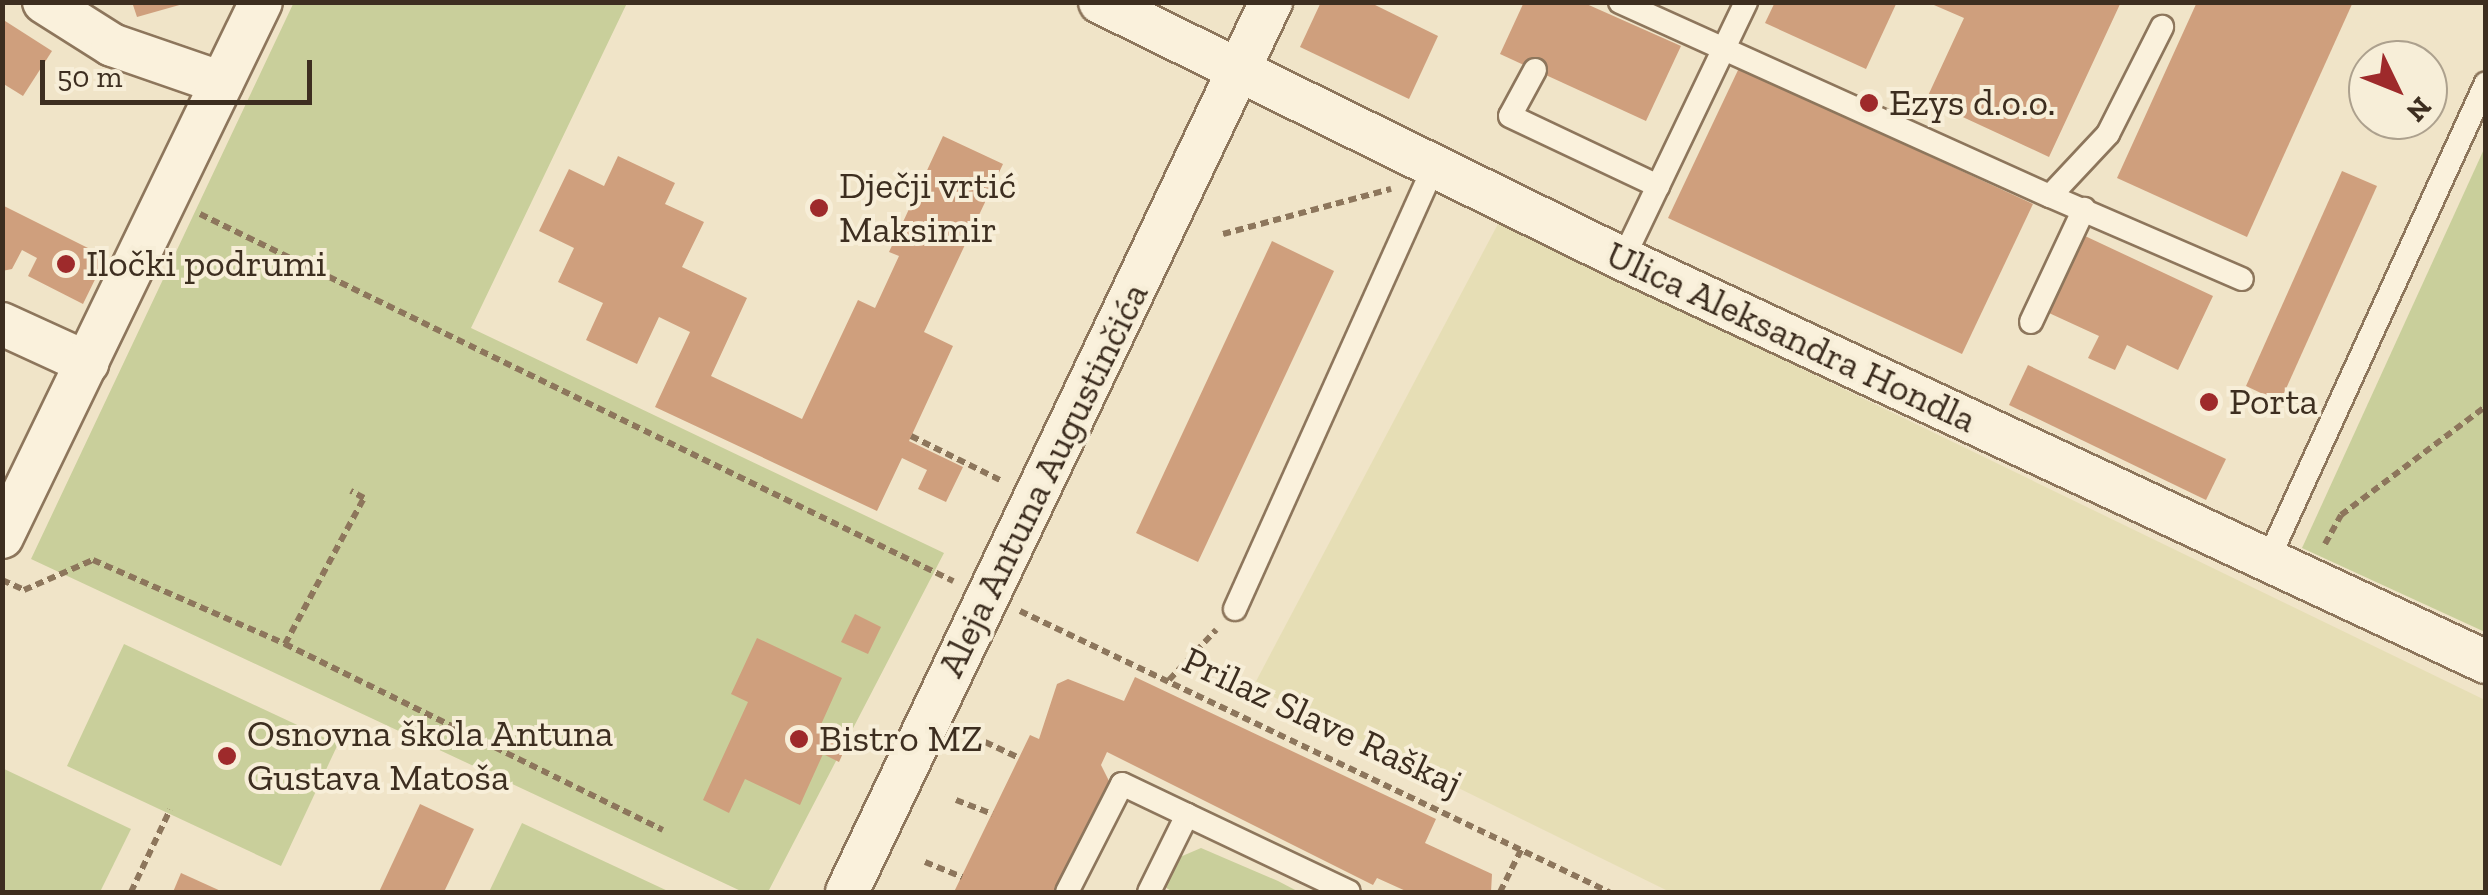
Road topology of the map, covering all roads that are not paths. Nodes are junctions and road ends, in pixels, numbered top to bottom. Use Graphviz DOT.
graph roads {
  1 [pos="44,2"];
  2 [pos="261,2"];
  3 [pos="1100,2"];
  4 [pos="1271,2"];
  5 [pos="1620,2"];
  6 [pos="1746,2"];
  7 [pos="2162,27"];
  8 [pos="1722,52"];
  9 [pos="1240,69"];
  10 [pos="1535,70"];
  11 [pos="222,83"];
  12 [pos="2486,84"];
  13 [pos="1419,174"];
  14 [pos="1658,186"];
  15 [pos="2050,196"];
  16 [pos="2084,209"];
  17 [pos="1623,260"];
  18 [pos="2242,279"];
  19 [pos="2031,322"];
  20 [pos="2,324"];
  21 [pos="87,363"];
  22 [pos="2,536"];
  23 [pos="2268,560"];
  24 [pos="1235,608"];
  25 [pos="2486,662"];
  26 [pos="1186,815"];
  27 [pos="847,892"];
  28 [pos="1067,892"];
  29 [pos="1150,892"];
  30 [pos="1348,892"];
  1 -- 11 [label="street"];
  2 -- 11 [label="street"];
  3 -- 9 [label="street, Ulica Aleksandra Hondla"];
  4 -- 9 [label="street, Aleja Antuna Augustinčića"];
  5 -- 8 [label="lane"];
  6 -- 8 [label="lane"];
  7 -- 15 [label="lane"];
  8 -- 14 [label="lane"];
  8 -- 15 [label="lane"];
  9 -- 13 [label="street, Ulica Aleksandra Hondla"];
  9 -- 27 [label="street, Aleja Antuna Augustinčića"];
  10 -- 14 [label="lane"];
  11 -- 21 [label="street"];
  12 -- 23 [label="lane"];
  13 -- 17 [label="street, Ulica Aleksandra Hondla"];
  13 -- 24 [label="lane"];
  14 -- 17 [label="lane"];
  15 -- 16 [label="lane"];
  16 -- 18 [label="lane"];
  16 -- 19 [label="lane"];
  17 -- 23 [label="street, Ulica Aleksandra Hondla"];
  20 -- 21 [label="street"];
  21 -- 22 [label="street"];
  23 -- 25 [label="street, Ulica Aleksandra Hondla"];
  26 -- 28 [label="lane"];
  26 -- 29 [label="lane"];
  26 -- 30 [label="lane"];
}
